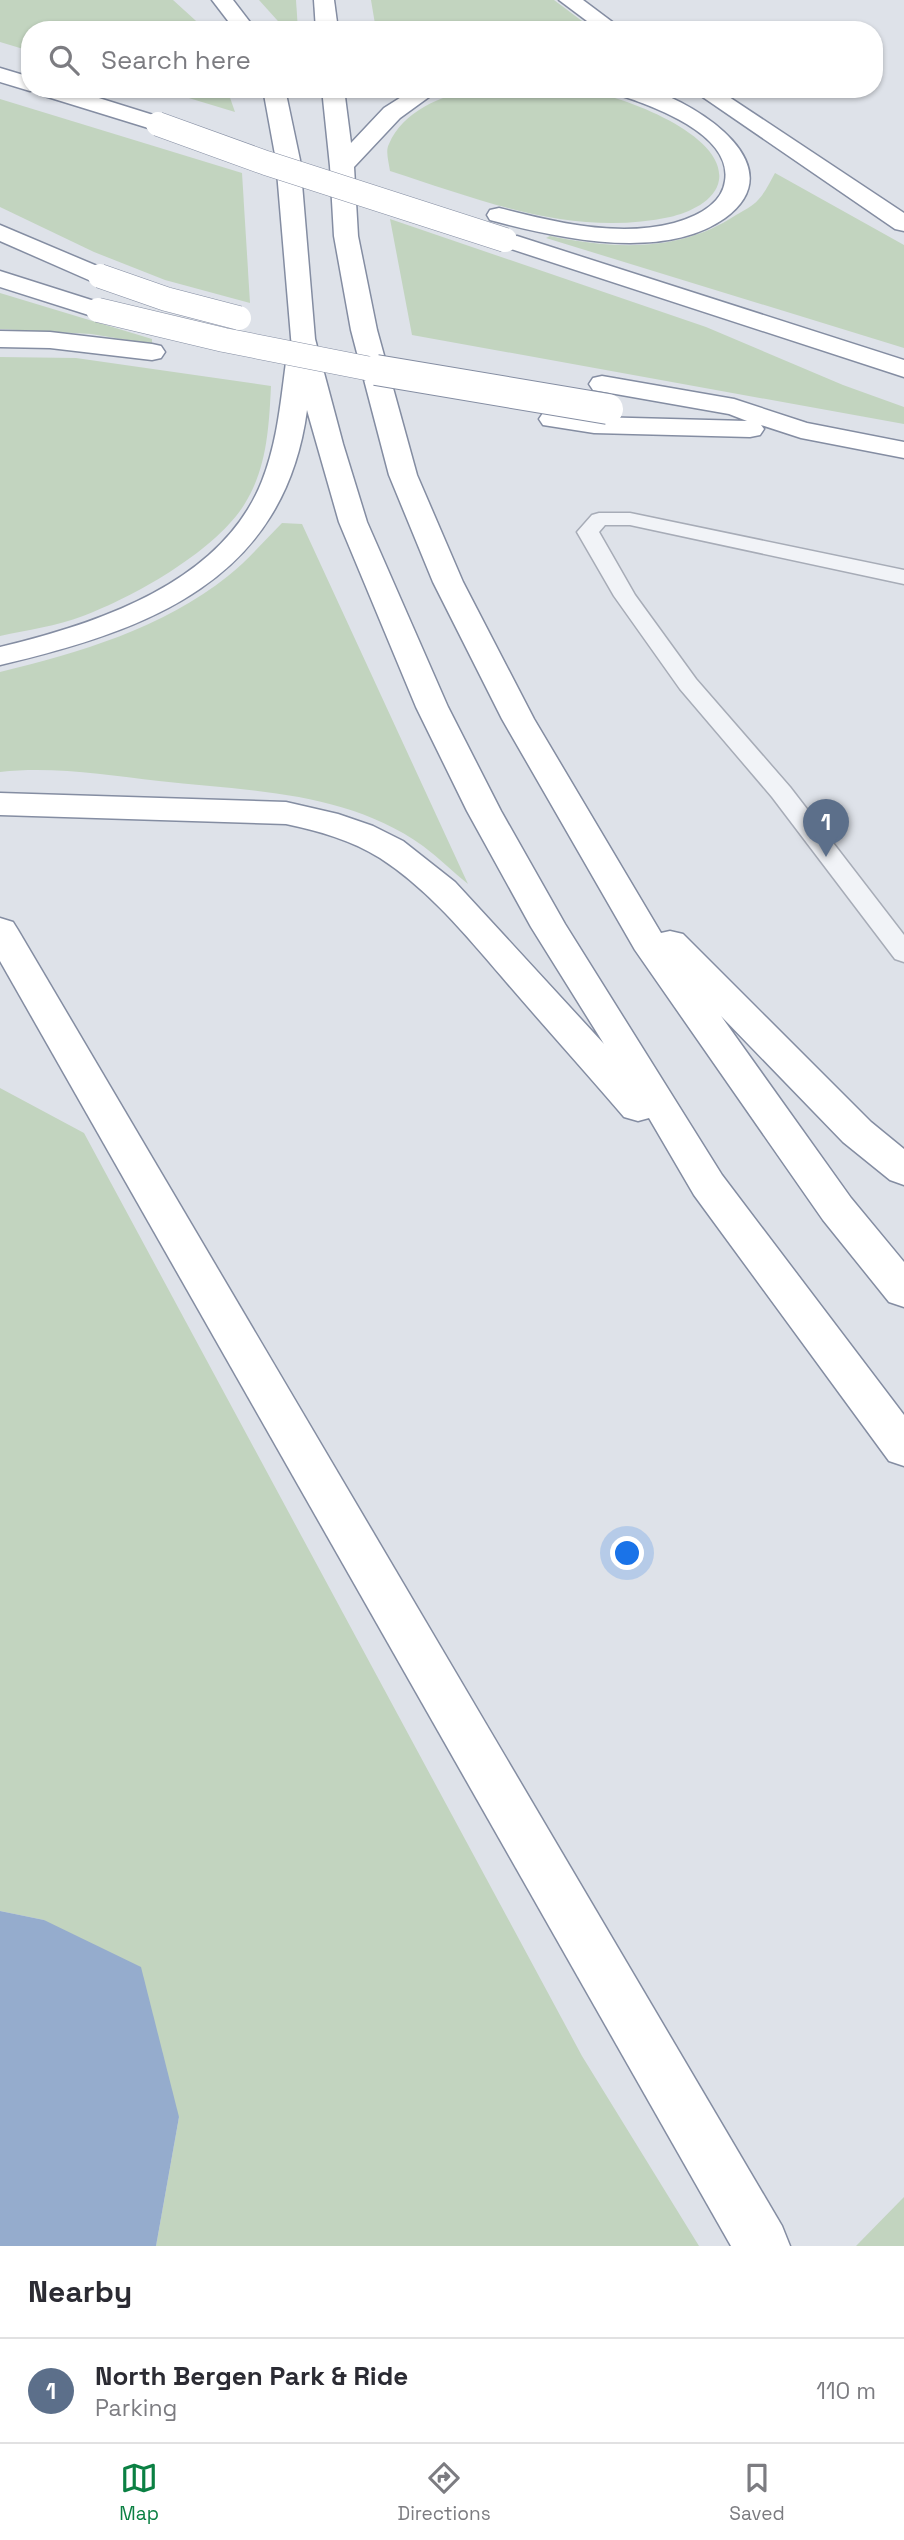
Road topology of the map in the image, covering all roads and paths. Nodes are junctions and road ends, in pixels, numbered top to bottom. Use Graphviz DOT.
graph roads {
  1 [pos="222,0"];
  2 [pos="324,0"];
  3 [pos="569,0"];
  4 [pos="239,21"];
  5 [pos="326,21"];
  6 [pos="600,21"];
  7 [pos="0,75"];
  8 [pos="21,81"];
  9 [pos="75,98"];
  10 [pos="276,98"];
  11 [pos="334,98"];
  12 [pos="415,98"];
  13 [pos="651,98"];
  14 [pos="715,98"];
  15 [pos="342,166"];
  16 [pos="904,224"];
  17 [pos="502,227"];
  18 [pos="0,232"];
  19 [pos="0,279"];
  20 [pos="0,339"];
  21 [pos="302,339"];
  22 [pos="904,369"];
  23 [pos="605,397"];
  24 [pos="727,429"];
  25 [pos="802,430"];
  26 [pos="904,450"];
  27 [pos="904,577"];
  28 [pos="0,656"];
  29 [pos="0,804"];
  30 [pos="613,885"];
  31 [pos="0,930"];
  32 [pos="904,953"];
  33 [pos="904,1170"];
  34 [pos="708,1185"];
  35 [pos="904,1291"];
  36 [pos="904,1448"];
  37 [pos="762,2246"];
  1 -- 4 [label="highway"];
  2 -- 5 [label="highway"];
  3 -- 6 [label="highway"];
  7 -- 8 [label="highway"];
  9 -- 17 [label="highway, bridge"];
  10 -- 21 [label="highway"];
  11 -- 15 [label="highway"];
  12 -- 15 [label="highway"];
  13 -- 17 [label="highway"];
  14 -- 16 [label="highway"];
  15 -- 30 [label="highway"];
  17 -- 22 [label="highway"];
  18 -- 23 [label="highway, bridge"];
  19 -- 23 [label="highway, bridge"];
  20 -- 24 [label="highway"];
  21 -- 28 [label="highway"];
  21 -- 34 [label="highway"];
  23 -- 24 [label="highway"];
  23 -- 25 [label="highway"];
  24 -- 25 [label="highway"];
  25 -- 26 [label="highway"];
  27 -- 32 [label="lane"];
  29 -- 34 [label="highway"];
  30 -- 33 [label="highway"];
  30 -- 35 [label="highway"];
  31 -- 37 [label="highway"];
  34 -- 36 [label="highway"];
}
